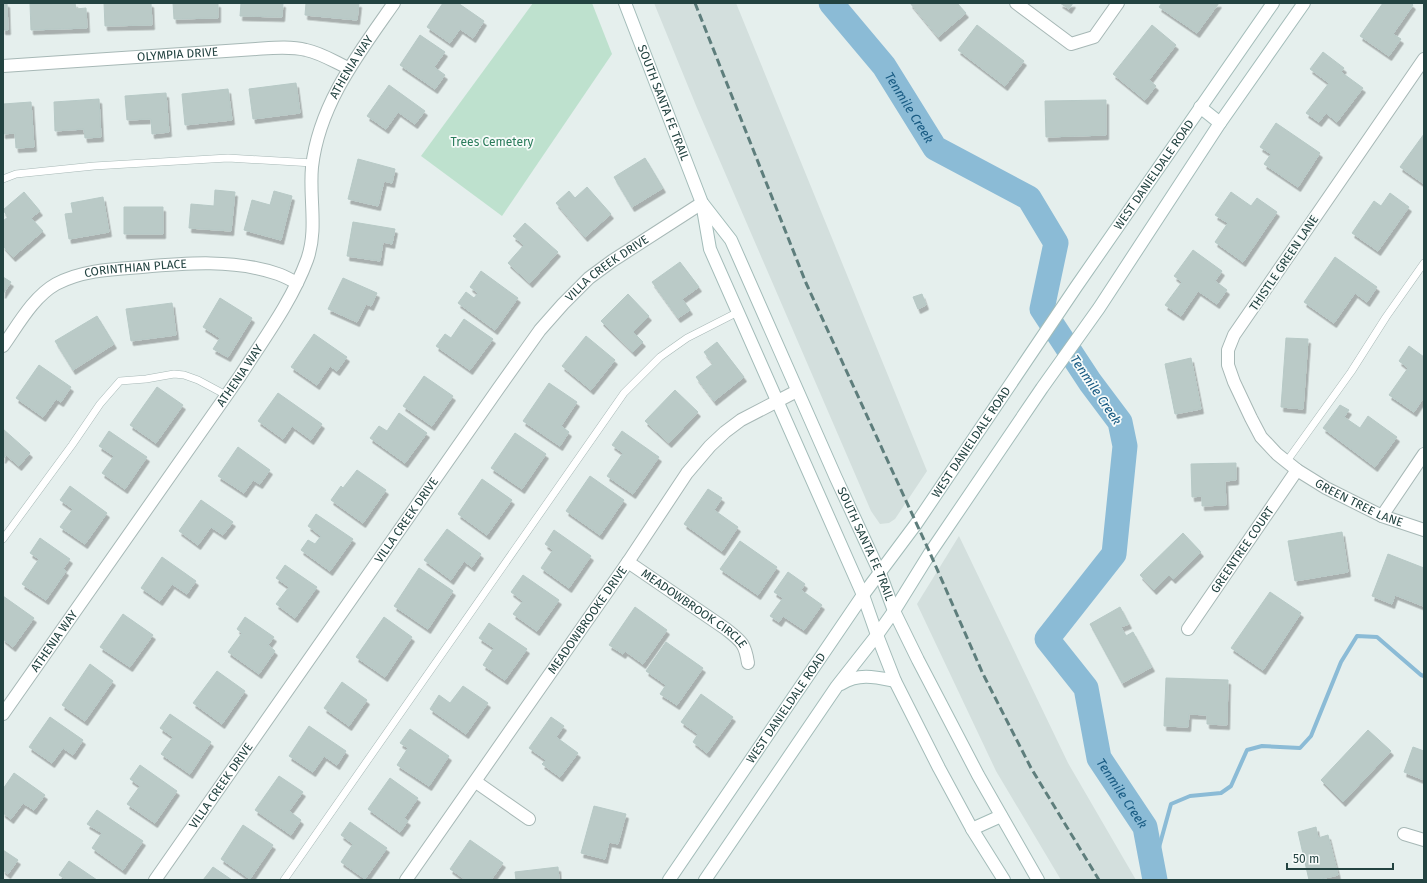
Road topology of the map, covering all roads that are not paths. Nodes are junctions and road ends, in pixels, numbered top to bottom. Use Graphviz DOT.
graph roads {
  1 [pos="394,3"];
  2 [pos="626,3"];
  3 [pos="1016,3"];
  4 [pos="1118,3"];
  5 [pos="1273,3"];
  6 [pos="1304,3"];
  7 [pos="1424,59"];
  8 [pos="3,66"];
  9 [pos="348,68"];
  10 [pos="1200,107"];
  11 [pos="1220,123"];
  12 [pos="313,163"];
  13 [pos="3,179"];
  14 [pos="702,203"];
  15 [pos="1424,263"];
  16 [pos="297,283"];
  17 [pos="758,302"];
  18 [pos="738,312"];
  19 [pos="3,346"];
  20 [pos="797,391"];
  21 [pos="226,395"];
  22 [pos="778,401"];
  23 [pos="1424,454"];
  24 [pos="1286,461"];
  25 [pos="1297,470"];
  26 [pos="1382,516"];
  27 [pos="1424,530"];
  28 [pos="3,539"];
  29 [pos="628,562"];
  30 [pos="880,573"];
  31 [pos="864,595"];
  32 [pos="894,611"];
  33 [pos="1188,630"];
  34 [pos="877,635"];
  35 [pos="748,663"];
  36 [pos="895,681"];
  37 [pos="837,686"];
  38 [pos="3,714"];
  39 [pos="476,782"];
  40 [pos="1001,816"];
  41 [pos="529,819"];
  42 [pos="972,829"];
  43 [pos="1404,834"];
  44 [pos="1424,840"];
  45 [pos="155,880"];
  46 [pos="284,880"];
  47 [pos="406,880"];
  48 [pos="669,880"];
  49 [pos="705,880"];
  50 [pos="1004,880"];
  51 [pos="1038,880"];
  1 -- 9 [label="street, ATHENIA WAY"];
  2 -- 14 [label="street, SOUTH SANTA FE TRAIL"];
  3 -- 4 [label="street"];
  5 -- 10 [label="street, WEST DANIELDALE ROAD"];
  6 -- 11 [label="street, WEST DANIELDALE ROAD"];
  7 -- 24 [label="street, THISTLE GREEN LANE"];
  8 -- 9 [label="street, OLYMPIA DRIVE"];
  9 -- 12 [label="street, ATHENIA WAY"];
  10 -- 11 [label="street"];
  10 -- 30 [label="street, WEST DANIELDALE ROAD"];
  11 -- 32 [label="street, WEST DANIELDALE ROAD"];
  12 -- 13 [label="lane"];
  12 -- 16 [label="street, ATHENIA WAY"];
  14 -- 17 [label="street, SOUTH SANTA FE TRAIL"];
  14 -- 18 [label="street, SOUTH SANTA FE TRAIL"];
  14 -- 45 [label="street, VILLA CREEK DRIVE"];
  15 -- 24 [label="lane"];
  16 -- 19 [label="street, CORINTHIAN PLACE"];
  16 -- 21 [label="street, ATHENIA WAY"];
  17 -- 18 [label="street"];
  17 -- 20 [label="street, SOUTH SANTA FE TRAIL"];
  18 -- 22 [label="street, SOUTH SANTA FE TRAIL"];
  18 -- 46 [label="lane"];
  20 -- 22 [label="street, MEADOWBROOKE DRIVE"];
  20 -- 30 [label="street, SOUTH SANTA FE TRAIL"];
  21 -- 28 [label="lane"];
  21 -- 38 [label="street, ATHENIA WAY"];
  22 -- 29 [label="street, MEADOWBROOKE DRIVE"];
  22 -- 31 [label="street, SOUTH SANTA FE TRAIL"];
  23 -- 26 [label="street"];
  24 -- 25 [label="street, THISTLE GREEN LANE"];
  25 -- 26 [label="street, GREEN TREE LANE"];
  25 -- 33 [label="street, GREENTREE COURT"];
  26 -- 27 [label="street, GREEN TREE LANE"];
  29 -- 35 [label="street, MEADOWBROOK CIRCLE"];
  29 -- 39 [label="street, MEADOWBROOKE DRIVE"];
  30 -- 31 [label="street, WEST DANIELDALE ROAD"];
  30 -- 32 [label="street, SOUTH SANTA FE TRAIL"];
  31 -- 34 [label="street, SOUTH SANTA FE TRAIL"];
  31 -- 48 [label="street, WEST DANIELDALE ROAD"];
  32 -- 34 [label="street, WEST DANIELDALE ROAD"];
  32 -- 40 [label="street, SOUTH SANTA FE TRAIL"];
  34 -- 36 [label="street, SOUTH SANTA FE TRAIL"];
  34 -- 37 [label="street, WEST DANIELDALE ROAD"];
  36 -- 37 [label="street"];
  36 -- 42 [label="street, SOUTH SANTA FE TRAIL"];
  37 -- 49 [label="street, WEST DANIELDALE ROAD"];
  39 -- 41 [label="street"];
  39 -- 47 [label="street, MEADOWBROOKE DRIVE"];
  40 -- 42 [label="street"];
  40 -- 51 [label="street, SOUTH SANTA FE TRAIL"];
  42 -- 50 [label="street, SOUTH SANTA FE TRAIL"];
  43 -- 44 [label="street"];
}
